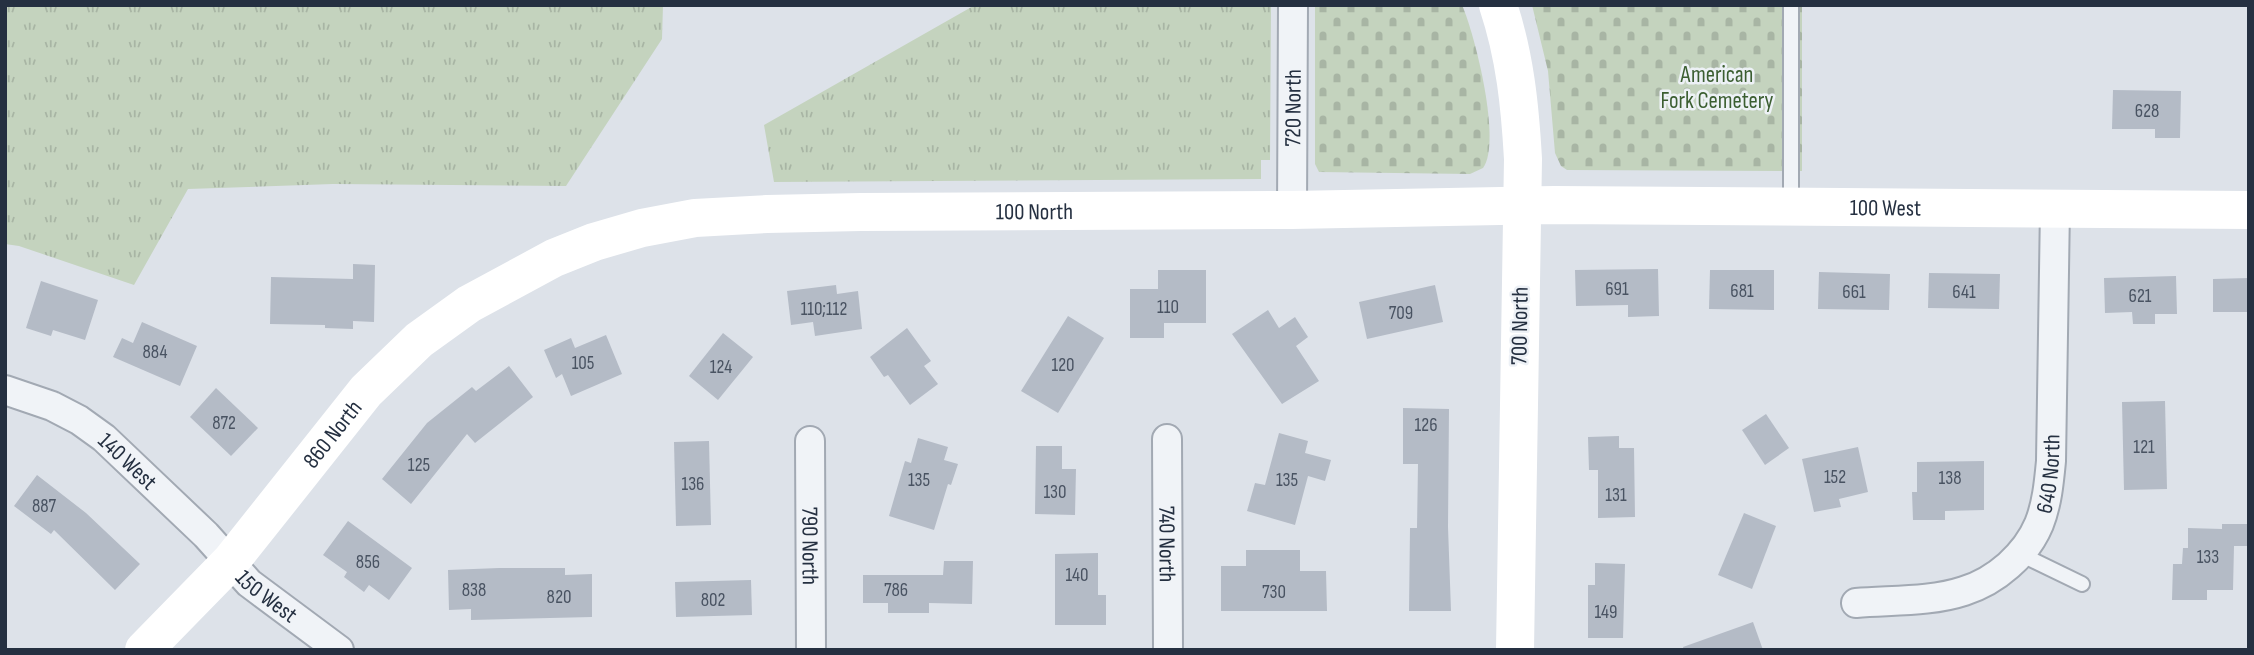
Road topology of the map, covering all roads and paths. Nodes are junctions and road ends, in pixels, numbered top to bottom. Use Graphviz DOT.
graph roads {
  1 [pos="1293,5"];
  2 [pos="1498,5"];
  3 [pos="1791,5"];
  4 [pos="1522,206"];
  5 [pos="1791,206"];
  6 [pos="2055,208"];
  7 [pos="1293,210"];
  8 [pos="2249,210"];
  9 [pos="554,258"];
  10 [pos="5,390"];
  11 [pos="1167,439"];
  12 [pos="810,441"];
  13 [pos="2020,554"];
  14 [pos="230,561"];
  15 [pos="2082,584"];
  16 [pos="1856,603"];
  17 [pos="144,650"];
  18 [pos="339,650"];
  19 [pos="811,650"];
  20 [pos="1168,650"];
  21 [pos="1515,650"];
  1 -- 7 [label="street, 720 North"];
  2 -- 4 [label="street, 700 North"];
  3 -- 5 [label="lane"];
  4 -- 5 [label="street, 100 West"];
  4 -- 7 [label="street, 100 North"];
  4 -- 21 [label="street, 700 North"];
  5 -- 6 [label="street, 100 West"];
  6 -- 8 [label="street, 100 West"];
  6 -- 13 [label="street, 640 North"];
  7 -- 9 [label="street, 100 North"];
  9 -- 14 [label="street, 860 North"];
  10 -- 14 [label="street, 140 West"];
  11 -- 20 [label="street, 740 North"];
  12 -- 19 [label="street, 790 North"];
  13 -- 15 [label="lane"];
  13 -- 16 [label="street, 640 North"];
  14 -- 17 [label="street, 860 North"];
  14 -- 18 [label="street, 150 West"];
}
